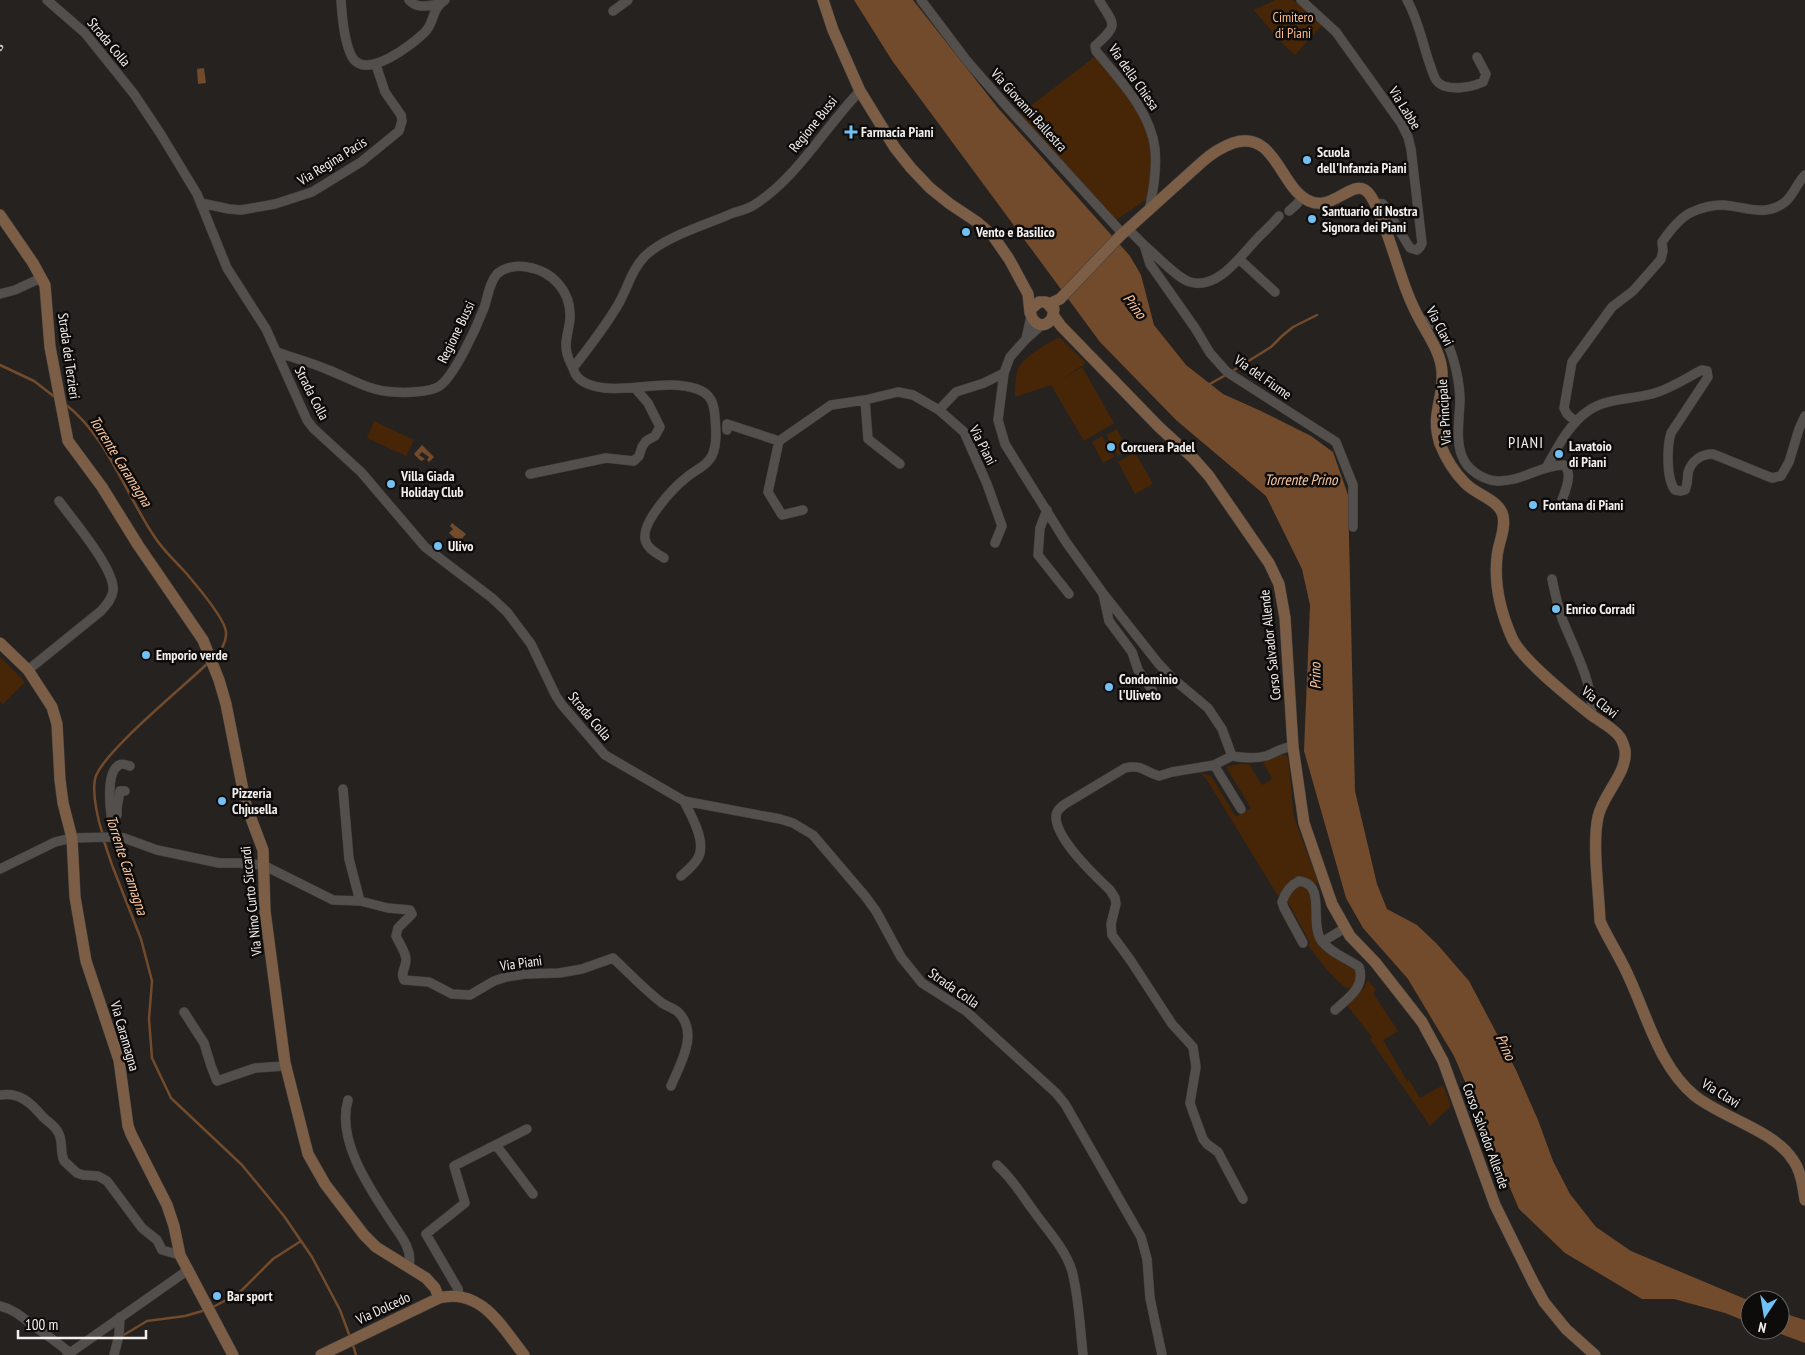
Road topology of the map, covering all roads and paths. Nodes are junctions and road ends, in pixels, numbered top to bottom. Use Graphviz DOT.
graph roads {
  1 [pos="47,0"];
  2 [pos="341,0"];
  3 [pos="409,0"];
  4 [pos="628,0"];
  5 [pos="823,0"];
  6 [pos="921,0"];
  7 [pos="1099,0"];
  8 [pos="1301,0"];
  9 [pos="1407,0"];
  10 [pos="441,2"];
  11 [pos="613,11"];
  12 [pos="1477,57"];
  13 [pos="376,65"];
  14 [pos="860,91"];
  15 [pos="1805,175"];
  16 [pos="1302,197"];
  17 [pos="201,203"];
  18 [pos="1375,203"];
  19 [pos="1149,210"];
  20 [pos="1288,211"];
  21 [pos="0,215"];
  22 [pos="1280,216"];
  23 [pos="1124,233"];
  24 [pos="1144,245"];
  25 [pos="1240,259"];
  26 [pos="41,278"];
  27 [pos="1274,292"];
  28 [pos="0,294"];
  29 [pos="1028,294"];
  30 [pos="1048,313"];
  31 [pos="1030,314"];
  32 [pos="1419,320"];
  33 [pos="1026,339"];
  34 [pos="277,352"];
  35 [pos="573,368"];
  36 [pos="1004,373"];
  37 [pos="635,388"];
  38 [pos="865,400"];
  39 [pos="939,410"];
  40 [pos="1805,416"];
  41 [pos="1576,422"];
  42 [pos="727,430"];
  43 [pos="780,441"];
  44 [pos="900,464"];
  45 [pos="1546,466"];
  46 [pos="530,474"];
  47 [pos="1562,500"];
  48 [pos="59,501"];
  49 [pos="803,510"];
  50 [pos="1047,510"];
  51 [pos="1352,527"];
  52 [pos="994,543"];
  53 [pos="664,558"];
  54 [pos="1552,579"];
  55 [pos="1102,592"];
  56 [pos="1069,594"];
  57 [pos="0,643"];
  58 [pos="209,651"];
  59 [pos="28,670"];
  60 [pos="1152,690"];
  61 [pos="1591,715"];
  62 [pos="1293,746"];
  63 [pos="1232,756"];
  64 [pos="1214,765"];
  65 [pos="130,766"];
  66 [pos="343,789"];
  67 [pos="125,791"];
  68 [pos="684,801"];
  69 [pos="1241,809"];
  70 [pos="117,837"];
  71 [pos="72,838"];
  72 [pos="263,865"];
  73 [pos="0,869"];
  74 [pos="681,876"];
  75 [pos="360,901"];
  76 [pos="1345,928"];
  77 [pos="1322,942"];
  78 [pos="1303,943"];
  79 [pos="1334,1010"];
  80 [pos="184,1012"];
  81 [pos="285,1066"];
  82 [pos="671,1086"];
  83 [pos="0,1094"];
  84 [pos="348,1100"];
  85 [pos="527,1129"];
  86 [pos="496,1144"];
  87 [pos="997,1165"];
  88 [pos="532,1194"];
  89 [pos="1243,1199"];
  90 [pos="1805,1200"];
  91 [pos="180,1255"];
  92 [pos="409,1266"];
  93 [pos="188,1270"];
  94 [pos="459,1296"];
  95 [pos="439,1298"];
  96 [pos="0,1306"];
  97 [pos="120,1317"];
  98 [pos="69,1354"];
  99 [pos="114,1355"];
  100 [pos="233,1355"];
  101 [pos="321,1355"];
  102 [pos="524,1355"];
  103 [pos="1083,1355"];
  104 [pos="1162,1355"];
  105 [pos="1595,1355"];
  1 -- 17 [label="street, Strada Colla"];
  2 -- 13 [label="street"];
  3 -- 10 [label="street"];
  4 -- 11 [label="street"];
  5 -- 14 [label="main road"];
  6 -- 23 [label="street, Via Giovanni Ballestra"];
  7 -- 19 [label="street, Via della Chiesa"];
  8 -- 18 [label="street, Via Labbe"];
  9 -- 12 [label="street"];
  10 -- 13 [label="street"];
  13 -- 17 [label="street, Via Regina Pacis"];
  14 -- 29 [label="main road"];
  14 -- 35 [label="street, Regione Bussi"];
  15 -- 41 [label="street"];
  16 -- 18 [label="main road"];
  16 -- 19 [label="main road"];
  16 -- 20 [label="street"];
  17 -- 34 [label="street, Strada Colla"];
  18 -- 32 [label="main road, Via Clavi"];
  19 -- 23 [label="main road"];
  21 -- 26 [label="main road, Strada dei Terzieri"];
  22 -- 25 [label="street, Via del Fiume"];
  23 -- 24 [label="street, Via del Fiume"];
  23 -- 30 [label="main road"];
  24 -- 25 [label="street, Via del Fiume"];
  24 -- 51 [label="street, Via del Fiume"];
  25 -- 27 [label="street"];
  26 -- 28 [label="street"];
  26 -- 58 [label="main road, Strada dei Terzieri"];
  29 -- 30 [label="main road"];
  29 -- 31 [label="main road"];
  30 -- 31 [label="main road"];
  30 -- 31 [label="main road"];
  30 -- 33 [label="street"];
  30 -- 62 [label="main road, Corso Salvador Allende"];
  31 -- 33 [label="street"];
  32 -- 45 [label="street, Via Principale"];
  32 -- 61 [label="main road, Via Clavi"];
  33 -- 36 [label="street"];
  34 -- 35 [label="street, Regione Bussi"];
  34 -- 68 [label="street, Strada Colla"];
  35 -- 37 [label="street"];
  36 -- 39 [label="street"];
  36 -- 50 [label="street"];
  37 -- 46 [label="street"];
  37 -- 53 [label="street"];
  38 -- 39 [label="street, Via Piani"];
  38 -- 43 [label="street, Via Piani"];
  38 -- 44 [label="street"];
  39 -- 52 [label="street, Via Piani"];
  40 -- 41 [label="street"];
  41 -- 45 [label="street"];
  42 -- 43 [label="street"];
  43 -- 49 [label="street"];
  45 -- 47 [label="street"];
  48 -- 59 [label="street"];
  50 -- 55 [label="street"];
  50 -- 56 [label="street"];
  54 -- 61 [label="street"];
  55 -- 60 [label="street"];
  55 -- 63 [label="street"];
  57 -- 59 [label="main road, Via Caramagna"];
  58 -- 72 [label="main road, Via Nino Curto Siccardi"];
  59 -- 71 [label="main road, Via Caramagna"];
  61 -- 90 [label="main road, Via Clavi"];
  62 -- 63 [label="street"];
  62 -- 76 [label="main road, Corso Salvador Allende"];
  63 -- 64 [label="street"];
  64 -- 69 [label="street"];
  64 -- 89 [label="street"];
  65 -- 70 [label="street"];
  66 -- 75 [label="street"];
  67 -- 70 [label="street"];
  68 -- 74 [label="street"];
  68 -- 104 [label="street, Strada Colla"];
  70 -- 71 [label="street, Via Piani"];
  70 -- 72 [label="street, Via Piani"];
  71 -- 73 [label="street, Via Piani"];
  71 -- 91 [label="main road, Via Caramagna"];
  72 -- 75 [label="street, Via Piani"];
  72 -- 81 [label="main road, Via Nino Curto Siccardi"];
  75 -- 82 [label="street, Via Piani"];
  76 -- 77 [label="street"];
  76 -- 105 [label="main road, Corso Salvador Allende"];
  77 -- 78 [label="street"];
  77 -- 79 [label="street"];
  80 -- 81 [label="street"];
  81 -- 92 [label="main road, Via Nino Curto Siccardi"];
  83 -- 91 [label="street"];
  84 -- 92 [label="street"];
  85 -- 86 [label="street"];
  86 -- 88 [label="street"];
  86 -- 94 [label="street"];
  87 -- 103 [label="street"];
  91 -- 93 [label="main road, Via Caramagna"];
  92 -- 95 [label="main road, Via Nino Curto Siccardi"];
  93 -- 97 [label="street"];
  93 -- 100 [label="main road, Via Caramagna"];
  94 -- 95 [label="main road, Via Dolcedo"];
  94 -- 102 [label="main road, Via Dolcedo"];
  95 -- 101 [label="main road, Via Dolcedo"];
  96 -- 98 [label="street"];
  97 -- 98 [label="street"];
  97 -- 99 [label="street"];
}
